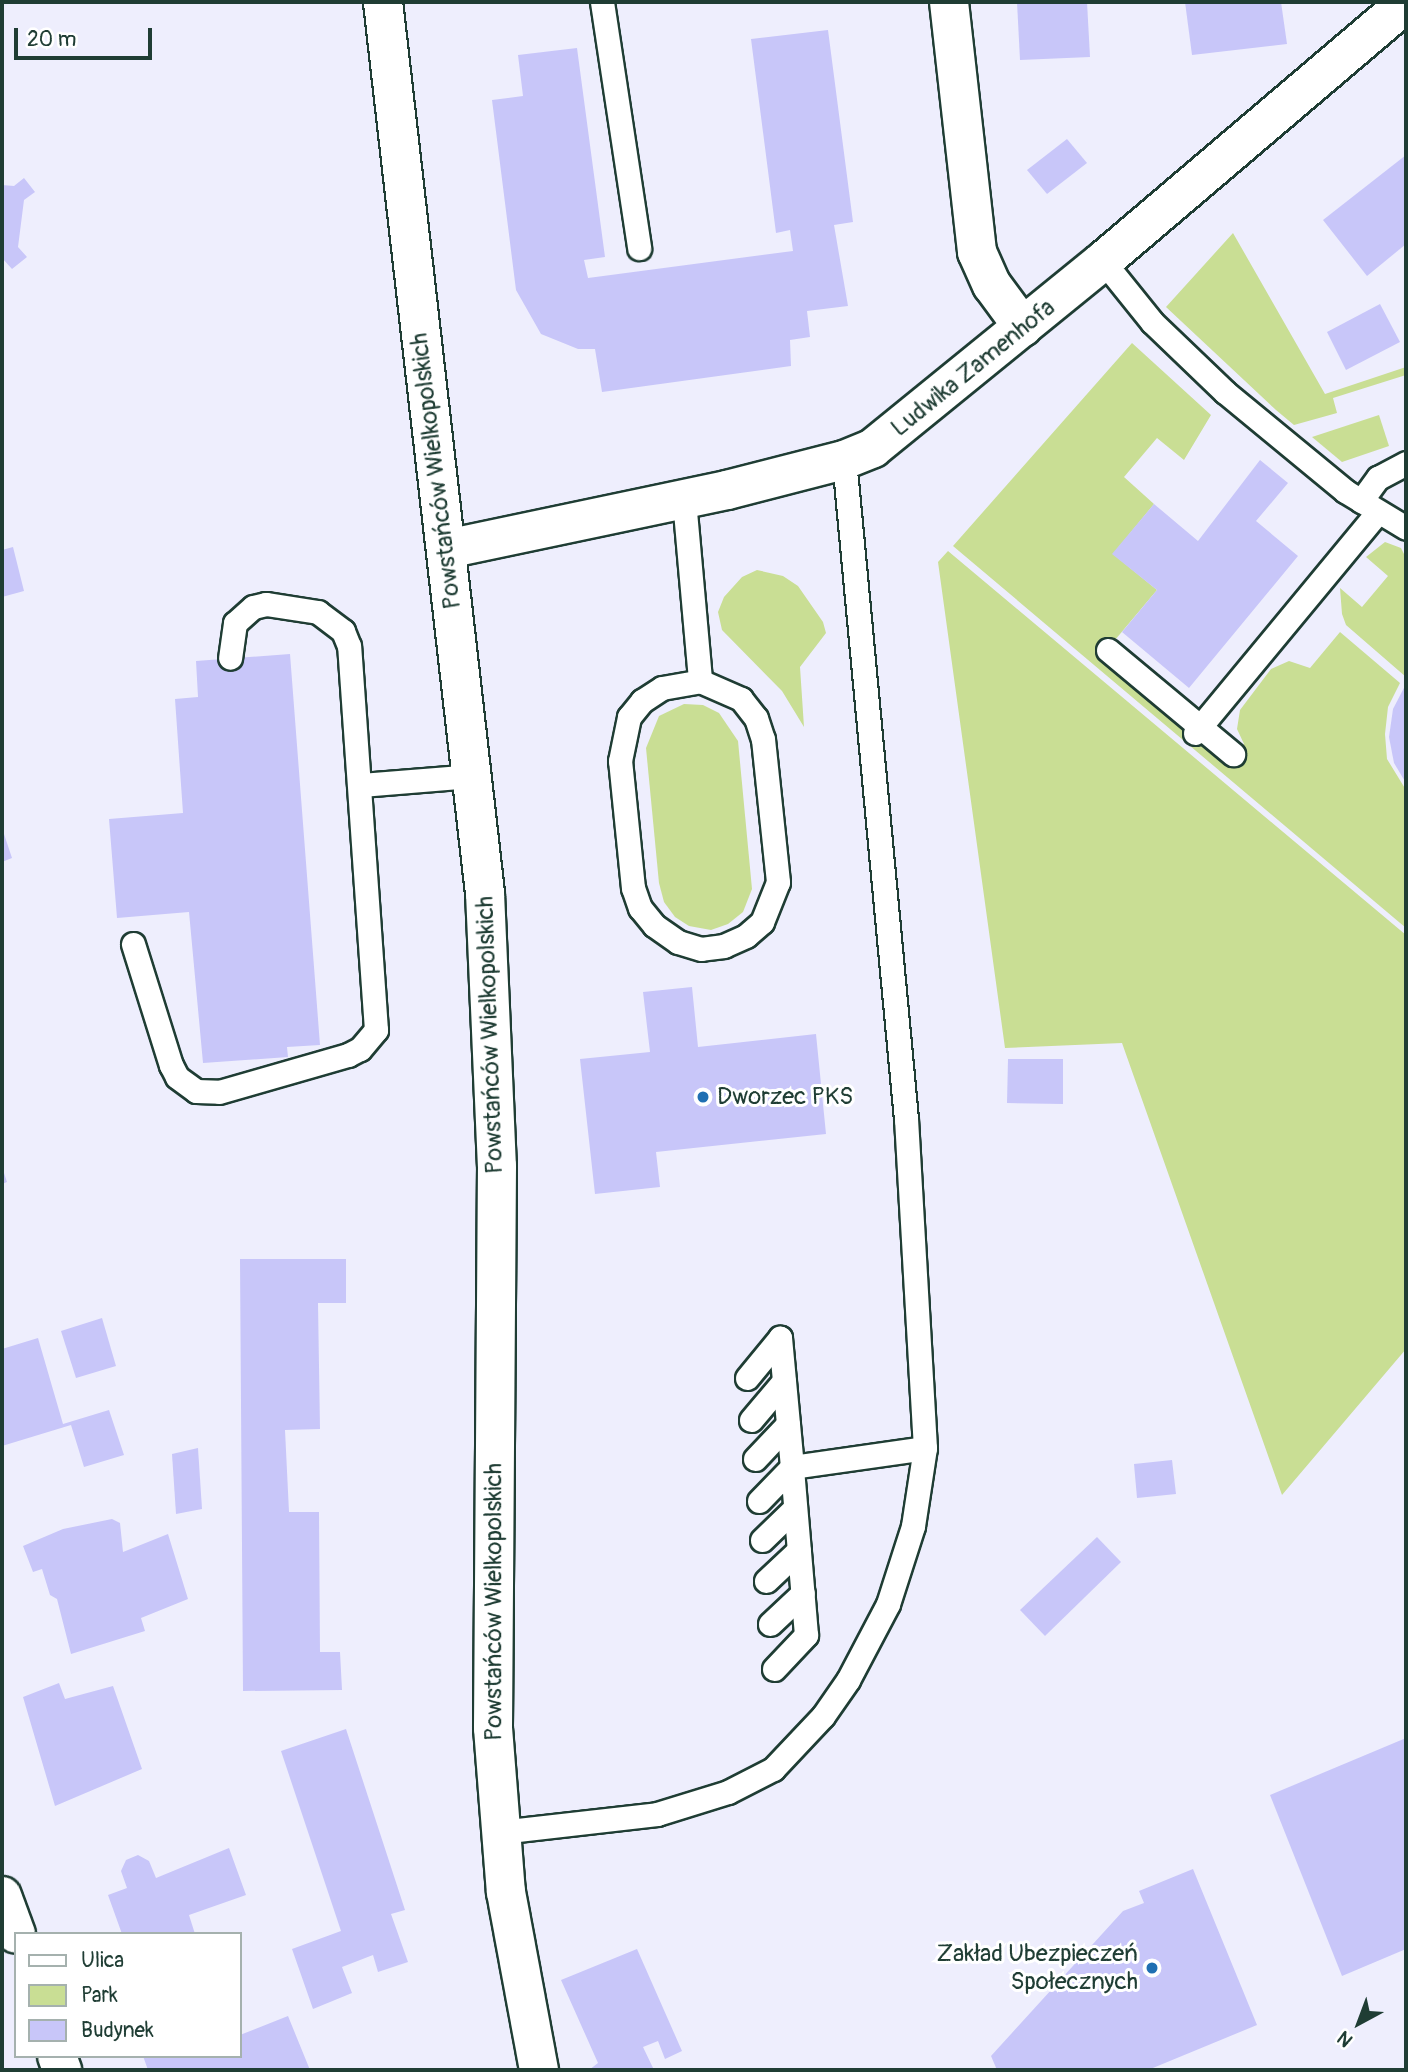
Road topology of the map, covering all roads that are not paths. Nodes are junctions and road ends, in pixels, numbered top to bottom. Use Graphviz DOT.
graph roads {
  1 [pos="383,2"];
  2 [pos="602,2"];
  3 [pos="949,2"];
  4 [pos="1406,3"];
  5 [pos="639,248"];
  6 [pos="1103,261"];
  7 [pos="1023,327"];
  8 [pos="844,460"];
  9 [pos="1406,463"];
  10 [pos="684,500"];
  11 [pos="1369,507"];
  12 [pos="1406,528"];
  13 [pos="446,550"];
  14 [pos="1108,650"];
  15 [pos="230,658"];
  16 [pos="699,681"];
  17 [pos="1198,729"];
  18 [pos="1233,754"];
  19 [pos="472,776"];
  20 [pos="360,785"];
  21 [pos="133,944"];
  22 [pos="747,1378"];
  23 [pos="784,1381"];
  24 [pos="751,1420"];
  25 [pos="788,1424"];
  26 [pos="925,1448"];
  27 [pos="755,1459"];
  28 [pos="792,1467"];
  29 [pos="759,1501"];
  30 [pos="795,1508"];
  31 [pos="762,1540"];
  32 [pos="799,1550"];
  33 [pos="766,1581"];
  34 [pos="803,1593"];
  35 [pos="770,1624"];
  36 [pos="774,1669"];
  37 [pos="500,1832"];
  38 [pos="2,1896"];
  39 [pos="15,1932"];
  40 [pos="534,2069"];
  1 -- 13 [label="street, Powstańców Wielkopolskich"];
  2 -- 5 [label="lane"];
  3 -- 7 [label="street"];
  4 -- 6 [label="street, Ludwika Zamenhofa"];
  6 -- 7 [label="street, Ludwika Zamenhofa"];
  6 -- 11 [label="lane"];
  7 -- 8 [label="street, Ludwika Zamenhofa"];
  8 -- 10 [label="street, Ludwika Zamenhofa"];
  8 -- 26 [label="lane"];
  9 -- 11 [label="lane"];
  10 -- 13 [label="street, Ludwika Zamenhofa"];
  10 -- 16 [label="lane"];
  11 -- 12 [label="lane"];
  11 -- 17 [label="lane"];
  13 -- 19 [label="street, Powstańców Wielkopolskich"];
  14 -- 17 [label="lane"];
  15 -- 20 [label="lane"];
  16 -- 16 [label="lane"];
  17 -- 18 [label="lane"];
  19 -- 20 [label="lane"];
  19 -- 37 [label="street, Powstańców Wielkopolskich"];
  20 -- 21 [label="lane"];
  22 -- 23 [label="lane"];
  23 -- 24 [label="lane"];
  23 -- 25 [label="lane"];
  25 -- 27 [label="lane"];
  25 -- 28 [label="lane"];
  26 -- 28 [label="lane"];
  26 -- 37 [label="lane"];
  28 -- 29 [label="lane"];
  28 -- 30 [label="lane"];
  30 -- 31 [label="lane"];
  30 -- 32 [label="lane"];
  32 -- 33 [label="lane"];
  32 -- 34 [label="lane"];
  34 -- 35 [label="lane"];
  34 -- 36 [label="lane"];
  37 -- 40 [label="street, Powstańców Wielkopolskich"];
  38 -- 39 [label="street"];
}
